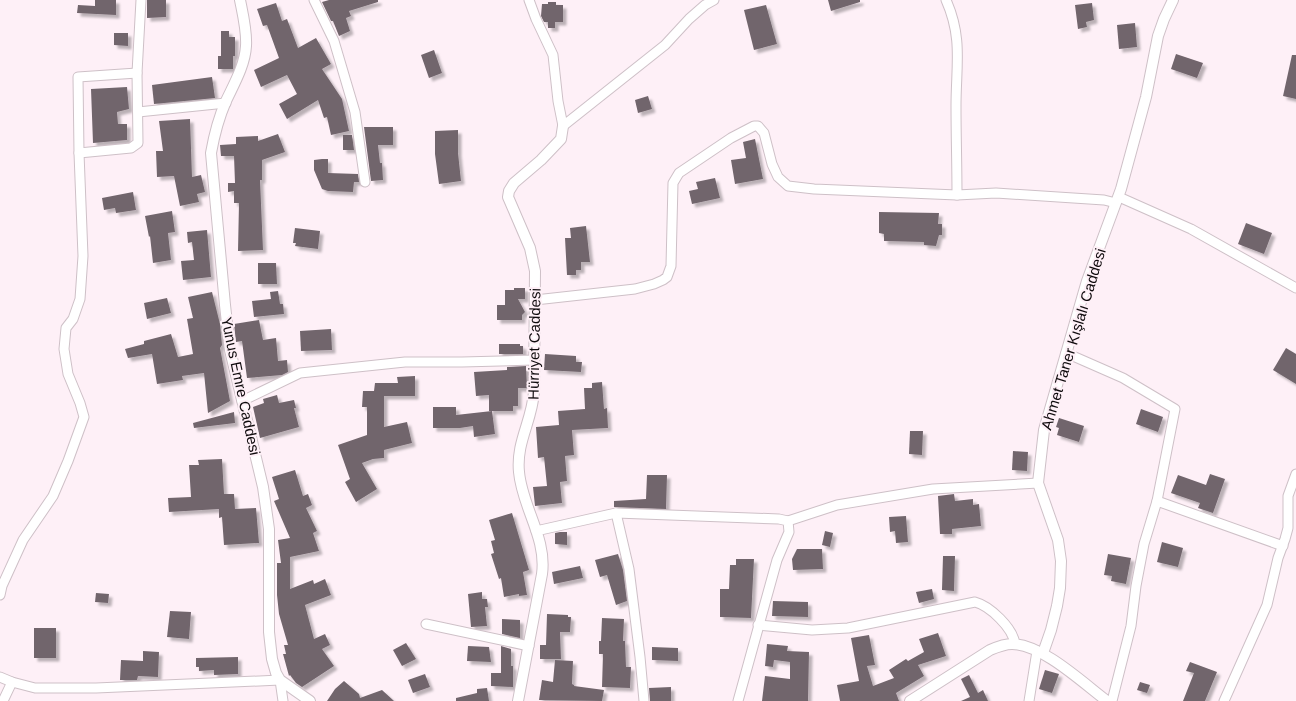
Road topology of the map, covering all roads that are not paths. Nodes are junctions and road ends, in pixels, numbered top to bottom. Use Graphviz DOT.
graph roads {
  1 [pos="141,0"];
  2 [pos="240,0"];
  3 [pos="314,0"];
  4 [pos="529,0"];
  5 [pos="714,0"];
  6 [pos="946,0"];
  7 [pos="1172,0"];
  8 [pos="137,73"];
  9 [pos="226,103"];
  10 [pos="138,112"];
  11 [pos="563,126"];
  12 [pos="78,153"];
  13 [pos="365,182"];
  14 [pos="957,195"];
  15 [pos="1117,200"];
  16 [pos="1296,288"];
  17 [pos="535,300"];
  18 [pos="1066,353"];
  19 [pos="534,360"];
  20 [pos="242,401"];
  21 [pos="1296,474"];
  22 [pos="1038,483"];
  23 [pos="1157,501"];
  24 [pos="616,513"];
  25 [pos="788,521"];
  26 [pos="536,531"];
  27 [pos="1283,546"];
  28 [pos="1,586"];
  29 [pos="0,595"];
  30 [pos="426,624"];
  31 [pos="758,625"];
  32 [pos="1015,644"];
  33 [pos="529,646"];
  34 [pos="1040,652"];
  35 [pos="0,677"];
  36 [pos="280,680"];
  37 [pos="12,682"];
  38 [pos="3,701"];
  39 [pos="283,701"];
  40 [pos="310,701"];
  41 [pos="518,701"];
  42 [pos="644,701"];
  43 [pos="738,701"];
  44 [pos="910,701"];
  45 [pos="1028,701"];
  46 [pos="1107,701"];
  47 [pos="1112,701"];
  48 [pos="1224,701"];
  1 -- 8 [label="street"];
  2 -- 9 [label="street, Yunus Emre Caddesi"];
  3 -- 13 [label="street"];
  4 -- 11 [label="street"];
  5 -- 11 [label="street"];
  6 -- 14 [label="street"];
  7 -- 15 [label="street, Ahmet Taner Kışlalı Caddesi"];
  8 -- 10 [label="street"];
  8 -- 12 [label="street"];
  9 -- 10 [label="street"];
  9 -- 20 [label="street, Yunus Emre Caddesi"];
  10 -- 12 [label="street"];
  11 -- 17 [label="street, Hürriyet Caddesi"];
  12 -- 28 [label="street"];
  14 -- 15 [label="street"];
  14 -- 17 [label="street"];
  15 -- 16 [label="street"];
  15 -- 18 [label="street, Ahmet Taner Kışlalı Caddesi"];
  17 -- 19 [label="street, Hürriyet Caddesi"];
  18 -- 22 [label="street, Ahmet Taner Kışlalı Caddesi"];
  18 -- 23 [label="street"];
  19 -- 20 [label="street"];
  19 -- 26 [label="street, Hürriyet Caddesi"];
  20 -- 36 [label="street, Yunus Emre Caddesi"];
  21 -- 27 [label="street"];
  22 -- 25 [label="street"];
  22 -- 34 [label="street, Ahmet Taner Kışlalı Caddesi"];
  23 -- 27 [label="street"];
  23 -- 47 [label="street"];
  24 -- 25 [label="street"];
  24 -- 26 [label="street"];
  24 -- 42 [label="street"];
  25 -- 31 [label="street"];
  26 -- 33 [label="street, Hürriyet Caddesi"];
  27 -- 48 [label="street"];
  28 -- 29 [label="street"];
  30 -- 33 [label="street"];
  31 -- 32 [label="street"];
  31 -- 43 [label="street"];
  32 -- 34 [label="street"];
  32 -- 44 [label="street"];
  33 -- 41 [label="street, Hürriyet Caddesi"];
  34 -- 45 [label="street"];
  34 -- 46 [label="street"];
  35 -- 37 [label="street"];
  36 -- 37 [label="street"];
  36 -- 39 [label="street"];
  36 -- 40 [label="street"];
  37 -- 38 [label="street"];
}
